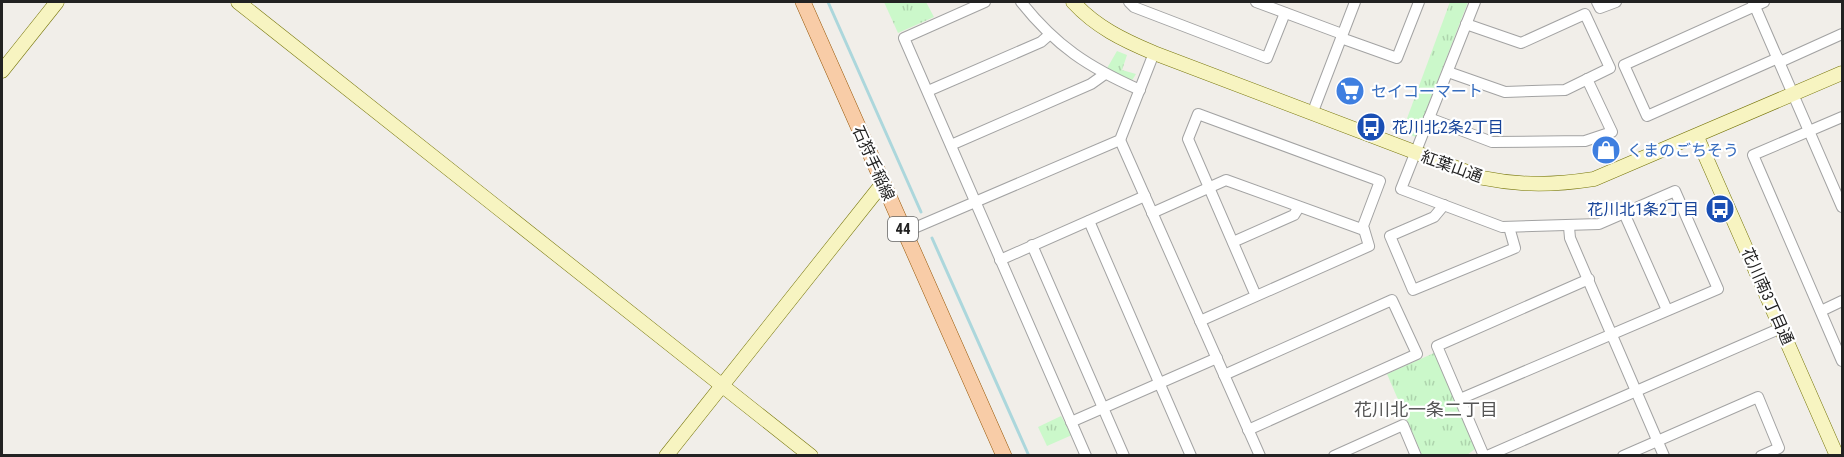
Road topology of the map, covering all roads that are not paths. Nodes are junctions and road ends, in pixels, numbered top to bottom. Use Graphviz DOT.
graph roads {
  1 [pos="57,2"];
  2 [pos="238,2"];
  3 [pos="803,2"];
  4 [pos="985,2"];
  5 [pos="1021,2"];
  6 [pos="1073,2"];
  7 [pos="1129,2"];
  8 [pos="1256,2"];
  9 [pos="1355,2"];
  10 [pos="1419,2"];
  11 [pos="1475,2"];
  12 [pos="1597,2"];
  13 [pos="1616,2"];
  14 [pos="1757,3"];
  15 [pos="1286,13"];
  16 [pos="1466,24"];
  17 [pos="1842,34"];
  18 [pos="1049,35"];
  19 [pos="1342,36"];
  20 [pos="1154,53"];
  21 [pos="1779,60"];
  22 [pos="2,71"];
  23 [pos="1448,72"];
  24 [pos="1842,73"];
  25 [pos="1105,74"];
  26 [pos="1587,79"];
  27 [pos="1140,90"];
  28 [pos="928,92"];
  29 [pos="1794,94"];
  30 [pos="1312,114"];
  31 [pos="1842,117"];
  32 [pos="1430,118"];
  33 [pos="1811,131"];
  34 [pos="1697,136"];
  35 [pos="1120,140"];
  36 [pos="951,145"];
  37 [pos="1416,153"];
  38 [pos="1837,180"];
  39 [pos="883,183"];
  40 [pos="1209,187"];
  41 [pos="1145,196"];
  42 [pos="975,202"];
  43 [pos="1444,205"];
  44 [pos="1299,207"];
  45 [pos="1842,207"];
  46 [pos="1152,213"];
  47 [pos="1624,213"];
  48 [pos="1089,221"];
  49 [pos="1509,227"];
  50 [pos="1569,227"];
  51 [pos="1364,230"];
  52 [pos="905,232"];
  53 [pos="1233,242"];
  54 [pos="1032,245"];
  55 [pos="1000,260"];
  56 [pos="1589,279"];
  57 [pos="1256,296"];
  58 [pos="1842,301"];
  59 [pos="1666,310"];
  60 [pos="1821,311"];
  61 [pos="1200,321"];
  62 [pos="1781,328"];
  63 [pos="1611,334"];
  64 [pos="1216,358"];
  65 [pos="1842,361"];
  66 [pos="1224,375"];
  67 [pos="1160,383"];
  68 [pos="722,384"];
  69 [pos="1635,391"];
  70 [pos="1460,399"];
  71 [pos="1104,408"];
  72 [pos="1071,422"];
  73 [pos="1248,430"];
  74 [pos="1658,440"];
  75 [pos="666,456"];
  76 [pos="811,456"];
  77 [pos="1004,456"];
  78 [pos="1086,456"];
  79 [pos="1124,456"];
  80 [pos="1191,456"];
  81 [pos="1260,456"];
  82 [pos="1334,456"];
  83 [pos="1416,456"];
  84 [pos="1486,456"];
  85 [pos="1623,456"];
  86 [pos="1665,456"];
  87 [pos="1761,456"];
  88 [pos="1838,456"];
  1 -- 22 [label="street"];
  2 -- 68 [label="street"];
  3 -- 39 [label="main road, 石狩手稲線 / 44"];
  4 -- 28 [label="street"];
  5 -- 18 [label="street"];
  6 -- 20 [label="street, 紅葉山通"];
  7 -- 15 [label="street"];
  8 -- 15 [label="street"];
  9 -- 19 [label="street"];
  10 -- 19 [label="street"];
  11 -- 16 [label="street"];
  12 -- 13 [label="street"];
  14 -- 21 [label="street"];
  14 -- 21 [label="street"];
  15 -- 19 [label="street"];
  16 -- 23 [label="street"];
  16 -- 26 [label="street"];
  17 -- 21 [label="street"];
  18 -- 25 [label="street"];
  18 -- 28 [label="street"];
  19 -- 30 [label="street"];
  20 -- 27 [label="street"];
  20 -- 30 [label="street, 紅葉山通"];
  21 -- 29 [label="street"];
  23 -- 26 [label="street"];
  23 -- 32 [label="street"];
  24 -- 29 [label="street, 紅葉山通"];
  25 -- 27 [label="street"];
  25 -- 36 [label="street"];
  26 -- 32 [label="street"];
  27 -- 35 [label="street"];
  28 -- 36 [label="street"];
  29 -- 33 [label="street"];
  29 -- 34 [label="street, 紅葉山通"];
  30 -- 37 [label="street, 紅葉山通"];
  31 -- 33 [label="street"];
  32 -- 37 [label="street"];
  33 -- 38 [label="street"];
  33 -- 60 [label="street"];
  34 -- 37 [label="street, 紅葉山通"];
  34 -- 62 [label="street, 花川南3丁目通"];
  35 -- 41 [label="street"];
  35 -- 42 [label="street"];
  36 -- 42 [label="street"];
  37 -- 43 [label="street"];
  38 -- 45 [label="street"];
  39 -- 52 [label="main road, 石狩手稲線 / 44"];
  39 -- 68 [label="street"];
  40 -- 44 [label="street"];
  40 -- 46 [label="street"];
  40 -- 51 [label="street"];
  40 -- 53 [label="street"];
  41 -- 46 [label="street"];
  41 -- 48 [label="street"];
  42 -- 52 [label="street"];
  42 -- 55 [label="street"];
  43 -- 49 [label="street"];
  43 -- 49 [label="street"];
  44 -- 51 [label="street"];
  44 -- 53 [label="street"];
  46 -- 61 [label="street"];
  47 -- 50 [label="street"];
  47 -- 59 [label="street"];
  47 -- 59 [label="street"];
  48 -- 54 [label="street"];
  48 -- 67 [label="street"];
  49 -- 50 [label="street"];
  50 -- 56 [label="street"];
  51 -- 57 [label="street"];
  52 -- 77 [label="main road, 石狩手稲線 / 44"];
  53 -- 57 [label="street"];
  54 -- 55 [label="street"];
  54 -- 71 [label="street"];
  55 -- 72 [label="street"];
  56 -- 63 [label="street"];
  56 -- 70 [label="street"];
  57 -- 61 [label="street"];
  58 -- 60 [label="street"];
  59 -- 63 [label="street"];
  60 -- 65 [label="street"];
  61 -- 64 [label="street"];
  62 -- 69 [label="street"];
  62 -- 88 [label="street, 花川南3丁目通"];
  63 -- 69 [label="street"];
  63 -- 70 [label="street"];
  64 -- 66 [label="street"];
  64 -- 67 [label="street"];
  66 -- 73 [label="street"];
  66 -- 73 [label="street"];
  67 -- 71 [label="street"];
  67 -- 80 [label="street"];
  68 -- 75 [label="street"];
  68 -- 76 [label="street"];
  69 -- 74 [label="street"];
  69 -- 84 [label="street"];
  70 -- 84 [label="street"];
  71 -- 72 [label="street"];
  71 -- 79 [label="street"];
  72 -- 78 [label="street"];
  73 -- 81 [label="street"];
  74 -- 85 [label="street"];
  74 -- 86 [label="street"];
  74 -- 87 [label="street"];
  82 -- 83 [label="street"];
}
